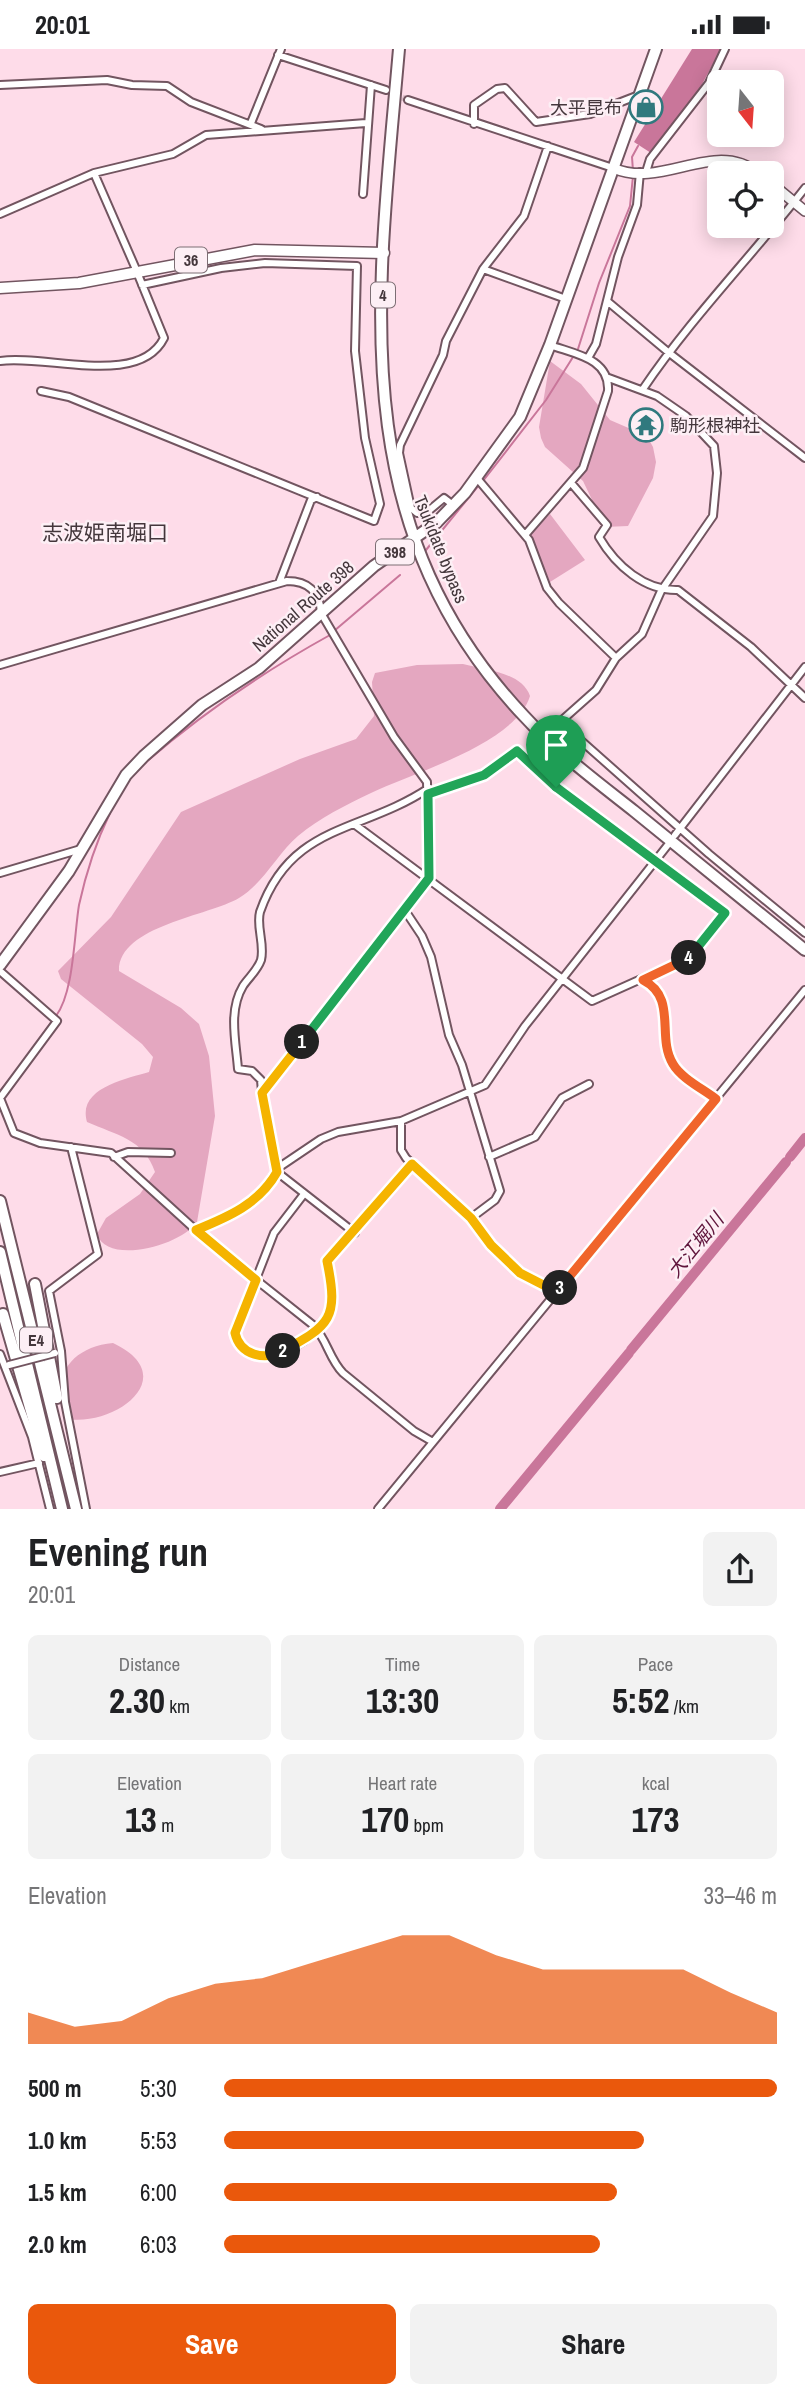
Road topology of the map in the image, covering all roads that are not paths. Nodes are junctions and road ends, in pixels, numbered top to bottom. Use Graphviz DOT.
graph roads {
  1 [pos="399,49"];
  2 [pos="656,49"];
  3 [pos="725,49"];
  4 [pos="279,52"];
  5 [pos="0,85"];
  6 [pos="370,85"];
  7 [pos="386,90"];
  8 [pos="639,95"];
  9 [pos="408,100"];
  10 [pos="251,123"];
  11 [pos="366,123"];
  12 [pos="474,124"];
  13 [pos="262,130"];
  14 [pos="548,146"];
  15 [pos="720,161"];
  16 [pos="742,161"];
  17 [pos="707,164"];
  18 [pos="619,170"];
  19 [pos="641,172"];
  20 [pos="94,173"];
  21 [pos="805,188"];
  22 [pos="363,194"];
  23 [pos="784,194"];
  24 [pos="794,202"];
  25 [pos="805,211"];
  26 [pos="0,214"];
  27 [pos="384,253"];
  28 [pos="135,267"];
  29 [pos="482,269"];
  30 [pos="139,277"];
  31 [pos="142,285"];
  32 [pos="0,288"];
  33 [pos="566,299"];
  34 [pos="607,301"];
  35 [pos="550,345"];
  36 [pos="668,352"];
  37 [pos="588,358"];
  38 [pos="0,361"];
  39 [pos="606,377"];
  40 [pos="643,389"];
  41 [pos="41,391"];
  42 [pos="805,458"];
  43 [pos="481,482"];
  44 [pos="572,484"];
  45 [pos="317,497"];
  46 [pos="454,506"];
  47 [pos="525,535"];
  48 [pos="414,538"];
  49 [pos="278,583"];
  50 [pos="661,590"];
  51 [pos="321,613"];
  52 [pos="616,658"];
  53 [pos="0,664"];
  54 [pos="805,667"];
  55 [pos="790,686"];
  56 [pos="805,698"];
  57 [pos="428,791"];
  58 [pos="354,824"];
  59 [pos="681,828"];
  60 [pos="675,835"];
  61 [pos="667,846"];
  62 [pos="81,849"];
  63 [pos="656,861"];
  64 [pos="0,873"];
  65 [pos="429,878"];
  66 [pos="404,909"];
  67 [pos="805,933"];
  68 [pos="805,950"];
  69 [pos="0,965"];
  70 [pos="0,971"];
  71 [pos="563,979"];
  72 [pos="643,980"];
  73 [pos="805,990"];
  74 [pos="589,1084"];
  75 [pos="262,1093"];
  76 [pos="470,1094"];
  77 [pos="0,1098"];
  78 [pos="716,1099"];
  79 [pos="401,1121"];
  80 [pos="71,1147"];
  81 [pos="171,1153"];
  82 [pos="114,1157"];
  83 [pos="489,1157"];
  84 [pos="412,1164"];
  85 [pos="278,1170"];
  86 [pos="304,1194"];
  87 [pos="0,1201"];
  88 [pos="471,1218"];
  89 [pos="196,1230"];
  90 [pos="355,1233"];
  91 [pos="0,1252"];
  92 [pos="256,1280"];
  93 [pos="35,1284"];
  94 [pos="557,1292"];
  95 [pos="3,1314"];
  96 [pos="319,1331"];
  97 [pos="58,1352"];
  98 [pos="0,1354"];
  99 [pos="7,1365"];
  100 [pos="433,1441"];
  101 [pos="39,1463"];
  102 [pos="0,1472"];
  103 [pos="70,1479"];
  104 [pos="50,1509"];
  105 [pos="62,1509"];
  106 [pos="76,1509"];
  107 [pos="86,1509"];
  108 [pos="378,1509"];
  1 -- 27 [label="highway, Tsukidate bypass / 4"];
  2 -- 8 [label="highway, National Route 398 / 398"];
  3 -- 19 [label="street"];
  4 -- 6 [label="street"];
  4 -- 10 [label="street"];
  5 -- 10 [label="street"];
  6 -- 7 [label="street"];
  6 -- 11 [label="street"];
  8 -- 12 [label="street"];
  8 -- 18 [label="highway, National Route 398 / 398"];
  9 -- 12 [label="street"];
  10 -- 13 [label="street"];
  11 -- 13 [label="street"];
  11 -- 22 [label="street"];
  12 -- 14 [label="street"];
  13 -- 20 [label="street"];
  14 -- 18 [label="street"];
  14 -- 29 [label="street"];
  15 -- 16 [label="street"];
  17 -- 19 [label="street"];
  18 -- 19 [label="street"];
  18 -- 33 [label="highway, National Route 398 / 398"];
  19 -- 34 [label="street"];
  20 -- 26 [label="street"];
  20 -- 28 [label="street"];
  21 -- 24 [label="street"];
  23 -- 24 [label="street"];
  24 -- 25 [label="street"];
  24 -- 36 [label="street"];
  27 -- 32 [label="main road, 36"];
  27 -- 48 [label="highway, Tsukidate bypass / 4"];
  29 -- 33 [label="street"];
  29 -- 46 [label="street"];
  30 -- 31 [label="street"];
  31 -- 38 [label="street"];
  31 -- 45 [label="street"];
  33 -- 35 [label="highway, National Route 398 / 398"];
  34 -- 36 [label="street"];
  34 -- 37 [label="street"];
  35 -- 37 [label="street"];
  35 -- 43 [label="highway, National Route 398 / 398"];
  36 -- 40 [label="street"];
  36 -- 42 [label="street"];
  37 -- 39 [label="street"];
  39 -- 40 [label="street"];
  39 -- 44 [label="street"];
  40 -- 50 [label="street"];
  41 -- 45 [label="street"];
  43 -- 46 [label="highway, National Route 398 / 398"];
  43 -- 47 [label="street"];
  44 -- 47 [label="street"];
  44 -- 50 [label="street"];
  45 -- 49 [label="street"];
  46 -- 48 [label="highway, National Route 398 / 398"];
  47 -- 52 [label="street"];
  48 -- 51 [label="highway, National Route 398 / 398"];
  48 -- 68 [label="highway, Tsukidate bypass / 4"];
  49 -- 51 [label="street"];
  49 -- 53 [label="street"];
  50 -- 52 [label="street"];
  50 -- 55 [label="street"];
  51 -- 57 [label="street"];
  51 -- 62 [label="highway, National Route 398 / 398"];
  52 -- 59 [label="street"];
  54 -- 55 [label="street"];
  55 -- 56 [label="street"];
  55 -- 59 [label="street"];
  57 -- 58 [label="street"];
  57 -- 63 [label="street"];
  57 -- 65 [label="street"];
  58 -- 65 [label="street"];
  58 -- 75 [label="street"];
  59 -- 60 [label="street"];
  59 -- 67 [label="street"];
  61 -- 63 [label="street"];
  62 -- 64 [label="street"];
  62 -- 69 [label="highway, National Route 398 / 398"];
  63 -- 71 [label="street"];
  63 -- 72 [label="street"];
  65 -- 66 [label="street"];
  65 -- 71 [label="street"];
  66 -- 75 [label="street"];
  66 -- 76 [label="street"];
  70 -- 77 [label="street"];
  71 -- 72 [label="street"];
  71 -- 76 [label="street"];
  72 -- 78 [label="street"];
  73 -- 78 [label="street"];
  74 -- 83 [label="street"];
  75 -- 85 [label="street"];
  76 -- 79 [label="street"];
  76 -- 83 [label="street"];
  77 -- 80 [label="street"];
  78 -- 94 [label="street"];
  79 -- 84 [label="street"];
  79 -- 85 [label="street"];
  80 -- 82 [label="street"];
  80 -- 97 [label="street"];
  81 -- 82 [label="street"];
  82 -- 89 [label="street"];
  83 -- 88 [label="street"];
  84 -- 88 [label="street"];
  84 -- 90 [label="street"];
  85 -- 86 [label="street"];
  85 -- 89 [label="street"];
  86 -- 90 [label="street"];
  86 -- 92 [label="street"];
  87 -- 103 [label="highway, E4"];
  88 -- 94 [label="street"];
  89 -- 92 [label="street"];
  90 -- 96 [label="street"];
  91 -- 105 [label="highway, E4"];
  92 -- 96 [label="street"];
  92 -- 96 [label="street"];
  93 -- 103 [label="highway"];
  94 -- 100 [label="street"];
  95 -- 105 [label="highway"];
  96 -- 100 [label="street"];
  97 -- 99 [label="street, bridge"];
  97 -- 107 [label="street"];
  98 -- 99 [label="street"];
  99 -- 101 [label="street"];
  100 -- 108 [label="street"];
  101 -- 102 [label="street"];
  101 -- 104 [label="street"];
  103 -- 106 [label="highway, E4"];
}
